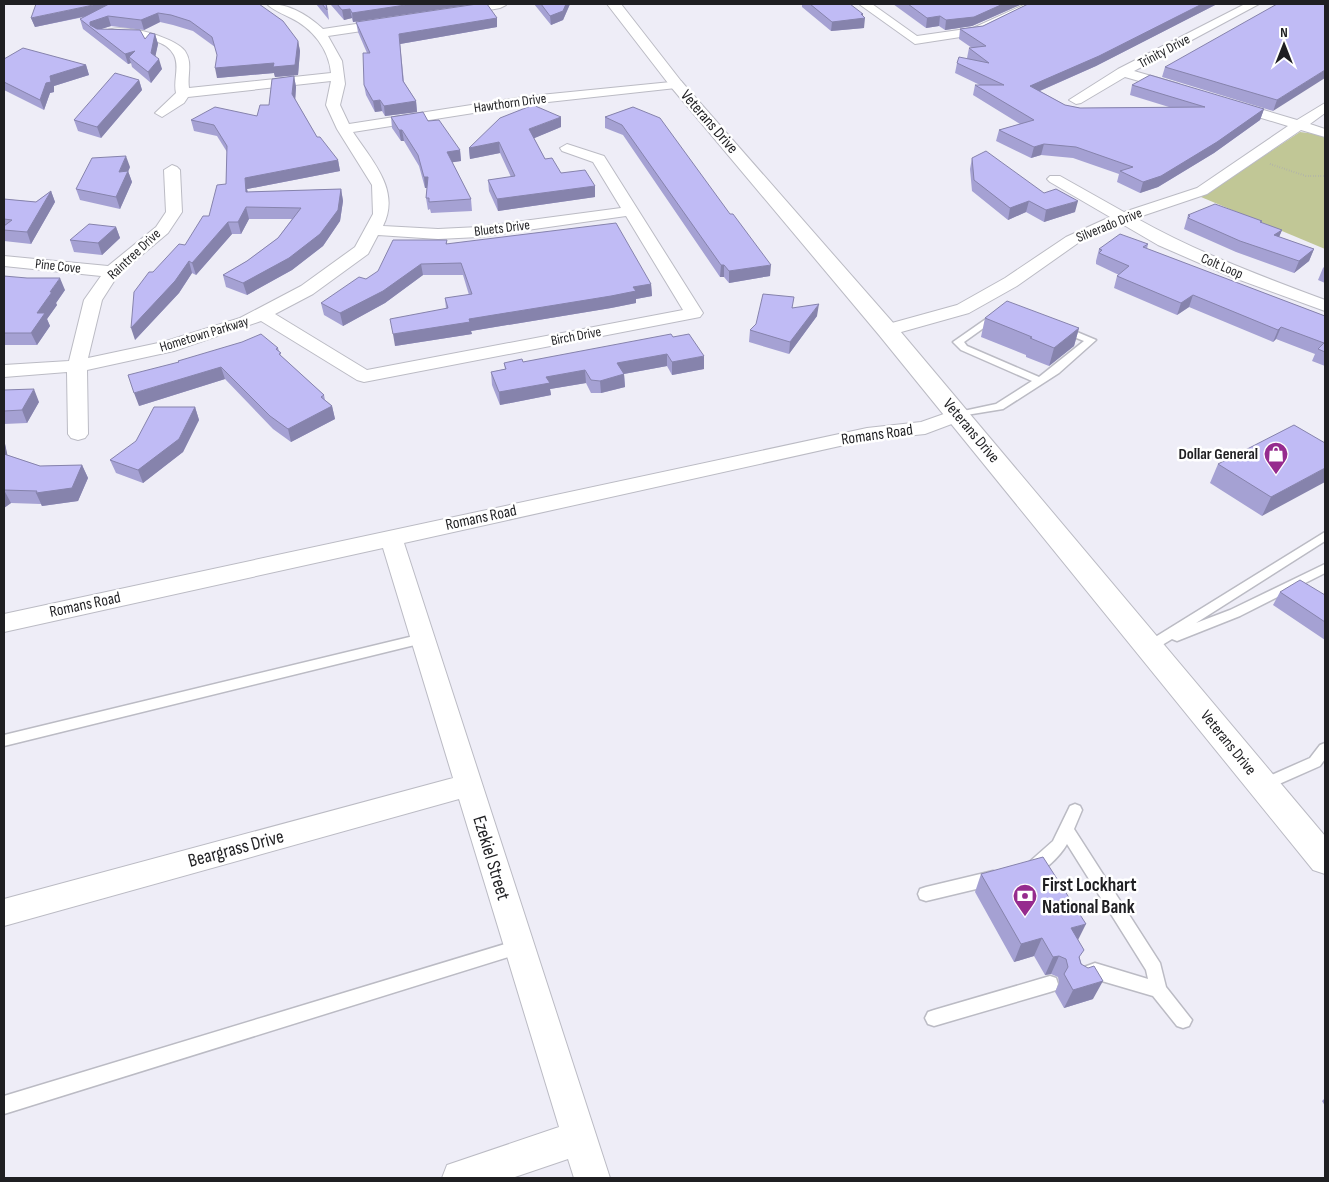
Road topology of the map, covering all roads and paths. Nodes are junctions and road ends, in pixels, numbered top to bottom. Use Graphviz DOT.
graph roads {
  1 [pos="273,4"];
  2 [pos="499,4"];
  3 [pos="614,4"];
  4 [pos="865,4"];
  5 [pos="1035,4"];
  6 [pos="1253,4"];
  7 [pos="443,14"];
  8 [pos="405,20"];
  9 [pos="100,33"];
  10 [pos="320,33"];
  11 [pos="1124,72"];
  12 [pos="337,76"];
  13 [pos="676,84"];
  14 [pos="1189,92"];
  15 [pos="183,93"];
  16 [pos="1076,100"];
  17 [pos="1218,100"];
  18 [pos="1325,108"];
  19 [pos="162,113"];
  20 [pos="1300,125"];
  21 [pos="344,129"];
  22 [pos="1325,133"];
  23 [pos="567,148"];
  24 [pos="1268,164"];
  25 [pos="172,170"];
  26 [pos="1325,176"];
  27 [pos="1055,179"];
  28 [pos="631,211"];
  29 [pos="1123,217"];
  30 [pos="372,230"];
  31 [pos="4,261"];
  32 [pos="112,272"];
  33 [pos="1325,306"];
  34 [pos="1005,308"];
  35 [pos="262,314"];
  36 [pos="1048,324"];
  37 [pos="887,330"];
  38 [pos="77,366"];
  39 [pos="4,371"];
  40 [pos="1040,381"];
  41 [pos="958,416"];
  42 [pos="78,434"];
  43 [pos="1325,536"];
  44 [pos="391,538"];
  45 [pos="1325,568"];
  46 [pos="4,623"];
  47 [pos="422,639"];
  48 [pos="1149,646"];
  49 [pos="4,741"];
  50 [pos="1325,749"];
  51 [pos="468,785"];
  52 [pos="1263,785"];
  53 [pos="1075,810"];
  54 [pos="1066,830"];
  55 [pos="1325,860"];
  56 [pos="926,894"];
  57 [pos="4,913"];
  58 [pos="518,947"];
  59 [pos="1080,976"];
  60 [pos="1050,984"];
  61 [pos="1158,990"];
  62 [pos="934,1018"];
  63 [pos="1183,1020"];
  64 [pos="4,1105"];
  65 [pos="578,1138"];
  66 [pos="460,1178"];
  67 [pos="592,1178"];
  1 -- 10 [label="street, Hometown Parkway"];
  2 -- 7 [label="street"];
  3 -- 13 [label="main road, Veterans Drive"];
  4 -- 5 [label="street"];
  6 -- 11 [label="street, Trinity Drive"];
  8 -- 10 [label="street"];
  9 -- 15 [label="street"];
  10 -- 12 [label="street, Hometown Parkway"];
  11 -- 14 [label="street"];
  11 -- 16 [label="street, Trinity Drive"];
  12 -- 15 [label="street"];
  12 -- 21 [label="street, Hometown Parkway"];
  13 -- 21 [label="street, Hawthorn Drive"];
  13 -- 37 [label="main road, Veterans Drive"];
  15 -- 19 [label="street"];
  17 -- 20 [label="street"];
  18 -- 20 [label="street, Silverado Drive"];
  20 -- 22 [label="street"];
  20 -- 29 [label="street, Silverado Drive"];
  21 -- 30 [label="street, Hometown Parkway"];
  23 -- 28 [label="street, Birch Drive"];
  24 -- 26 [label="path"];
  25 -- 32 [label="street, Raintree Drive"];
  27 -- 29 [label="street, Colt Loop"];
  28 -- 30 [label="street, Bluets Drive"];
  28 -- 35 [label="street, Birch Drive"];
  29 -- 33 [label="street, Colt Loop"];
  29 -- 37 [label="street, Silverado Drive"];
  30 -- 35 [label="street, Hometown Parkway"];
  31 -- 32 [label="street, Pine Cove"];
  32 -- 38 [label="street, Raintree Drive"];
  34 -- 40 [label="lane"];
  35 -- 38 [label="street, Hometown Parkway"];
  36 -- 40 [label="lane"];
  37 -- 41 [label="main road, Veterans Drive"];
  38 -- 39 [label="street, Hometown Parkway"];
  38 -- 42 [label="street, Raintree Drive"];
  40 -- 41 [label="lane"];
  41 -- 44 [label="street, Romans Road"];
  41 -- 48 [label="main road, Veterans Drive"];
  43 -- 48 [label="lane"];
  44 -- 46 [label="street, Romans Road"];
  44 -- 47 [label="street, Ezekiel Street"];
  45 -- 48 [label="lane"];
  47 -- 49 [label="lane"];
  47 -- 51 [label="street, Ezekiel Street"];
  48 -- 52 [label="main road, Veterans Drive"];
  50 -- 52 [label="lane"];
  51 -- 57 [label="street, Beargrass Drive"];
  51 -- 58 [label="street, Ezekiel Street"];
  52 -- 55 [label="main road, Veterans Drive"];
  53 -- 54 [label="lane"];
  54 -- 56 [label="lane"];
  54 -- 61 [label="lane"];
  58 -- 64 [label="lane"];
  58 -- 65 [label="street, Ezekiel Street"];
  59 -- 61 [label="lane"];
  60 -- 62 [label="lane"];
  61 -- 63 [label="lane"];
  65 -- 66 [label="street"];
  65 -- 67 [label="street, Ezekiel Street"];
}
